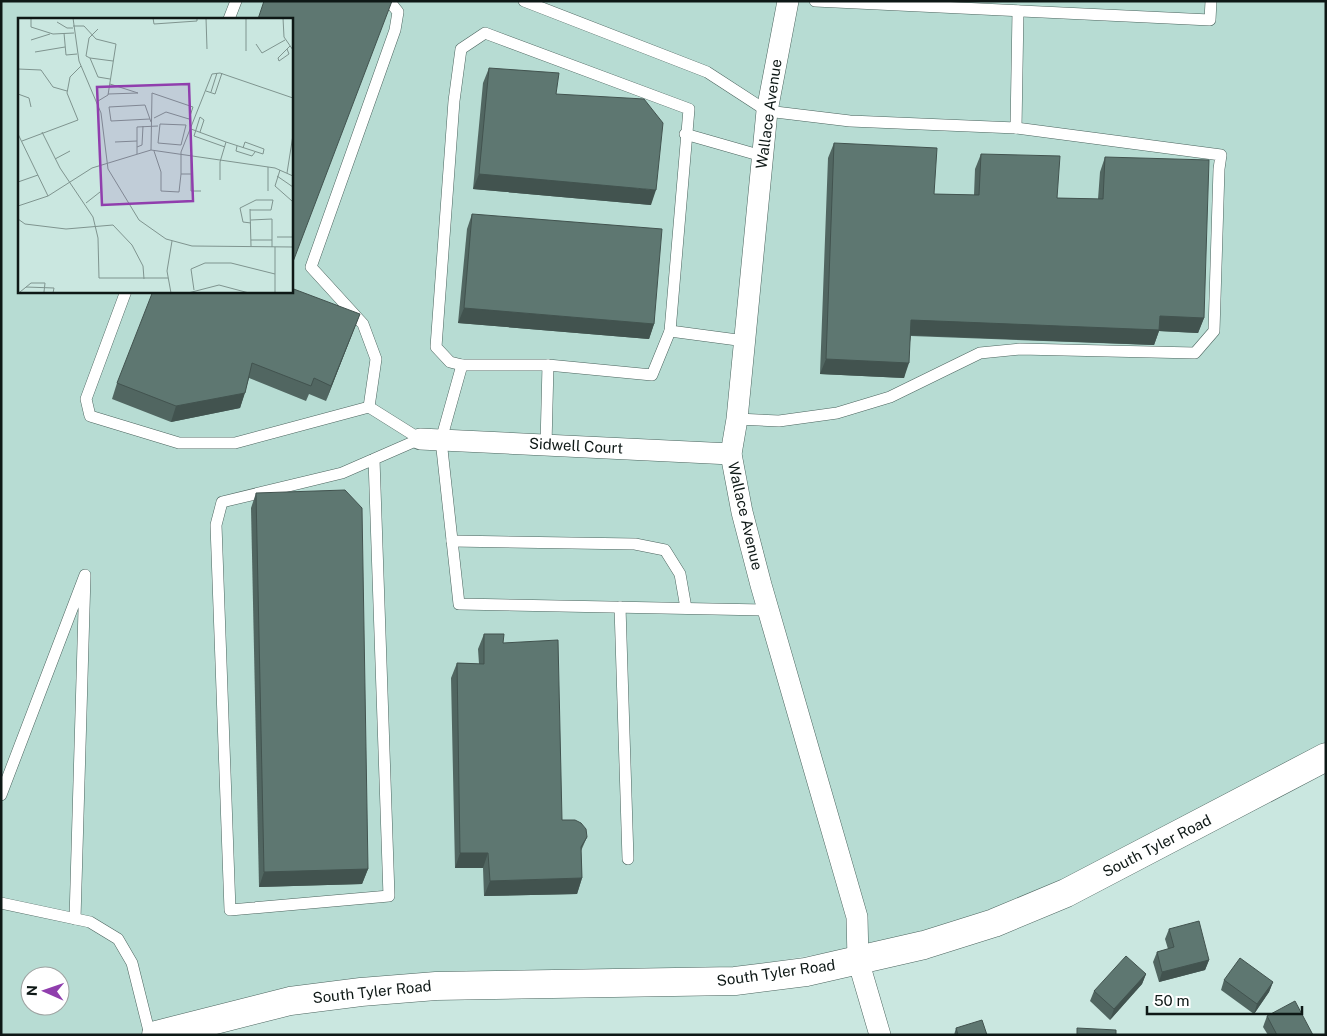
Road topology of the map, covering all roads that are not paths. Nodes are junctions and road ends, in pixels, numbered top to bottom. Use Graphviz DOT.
graph roads {
  1 [pos="236,1"];
  2 [pos="388,1"];
  3 [pos="524,1"];
  4 [pos="788,1"];
  5 [pos="815,1"];
  6 [pos="1211,1"];
  7 [pos="1018,11"];
  8 [pos="229,18"];
  9 [pos="767,111"];
  10 [pos="1016,128"];
  11 [pos="685,134"];
  12 [pos="762,156"];
  13 [pos="126,292"];
  14 [pos="670,331"];
  15 [pos="744,341"];
  16 [pos="462,365"];
  17 [pos="548,365"];
  18 [pos="369,407"];
  19 [pos="737,419"];
  20 [pos="431,439"];
  21 [pos="546,445"];
  22 [pos="731,454"];
  23 [pos="374,459"];
  24 [pos="452,541"];
  25 [pos="620,607"];
  26 [pos="686,608"];
  27 [pos="768,610"];
  28 [pos="1326,757"];
  29 [pos="1,795"];
  30 [pos="628,859"];
  31 [pos="1,904"];
  32 [pos="75,919"];
  33 [pos="858,960"];
  34 [pos="150,1035"];
  35 [pos="156,1035"];
  36 [pos="880,1035"];
  1 -- 8 [label="lane"];
  2 -- 18 [label="lane"];
  3 -- 9 [label="lane"];
  4 -- 9 [label="street, Wallace Avenue"];
  5 -- 7 [label="lane"];
  6 -- 7 [label="lane"];
  7 -- 10 [label="lane"];
  9 -- 10 [label="lane"];
  9 -- 12 [label="street, Wallace Avenue"];
  10 -- 19 [label="lane"];
  11 -- 12 [label="lane"];
  11 -- 14 [label="lane"];
  11 -- 16 [label="lane"];
  12 -- 15 [label="street, Wallace Avenue"];
  13 -- 18 [label="lane"];
  14 -- 15 [label="lane"];
  14 -- 17 [label="lane"];
  15 -- 19 [label="street, Wallace Avenue"];
  16 -- 17 [label="lane"];
  16 -- 20 [label="lane"];
  17 -- 21 [label="lane"];
  18 -- 20 [label="lane"];
  19 -- 22 [label="street, Wallace Avenue"];
  20 -- 21 [label="street, Sidwell Court"];
  20 -- 23 [label="lane"];
  20 -- 24 [label="lane"];
  21 -- 22 [label="street, Sidwell Court"];
  22 -- 27 [label="street, Wallace Avenue"];
  23 -- 23 [label="lane"];
  24 -- 25 [label="lane"];
  24 -- 26 [label="lane"];
  25 -- 26 [label="lane"];
  25 -- 30 [label="lane"];
  26 -- 27 [label="lane"];
  27 -- 33 [label="street, Wallace Avenue"];
  28 -- 33 [label="street, South Tyler Road"];
  29 -- 32 [label="lane"];
  31 -- 32 [label="lane"];
  32 -- 34 [label="lane"];
  33 -- 35 [label="street, South Tyler Road"];
  33 -- 36 [label="street, Wallace Avenue"];
}
